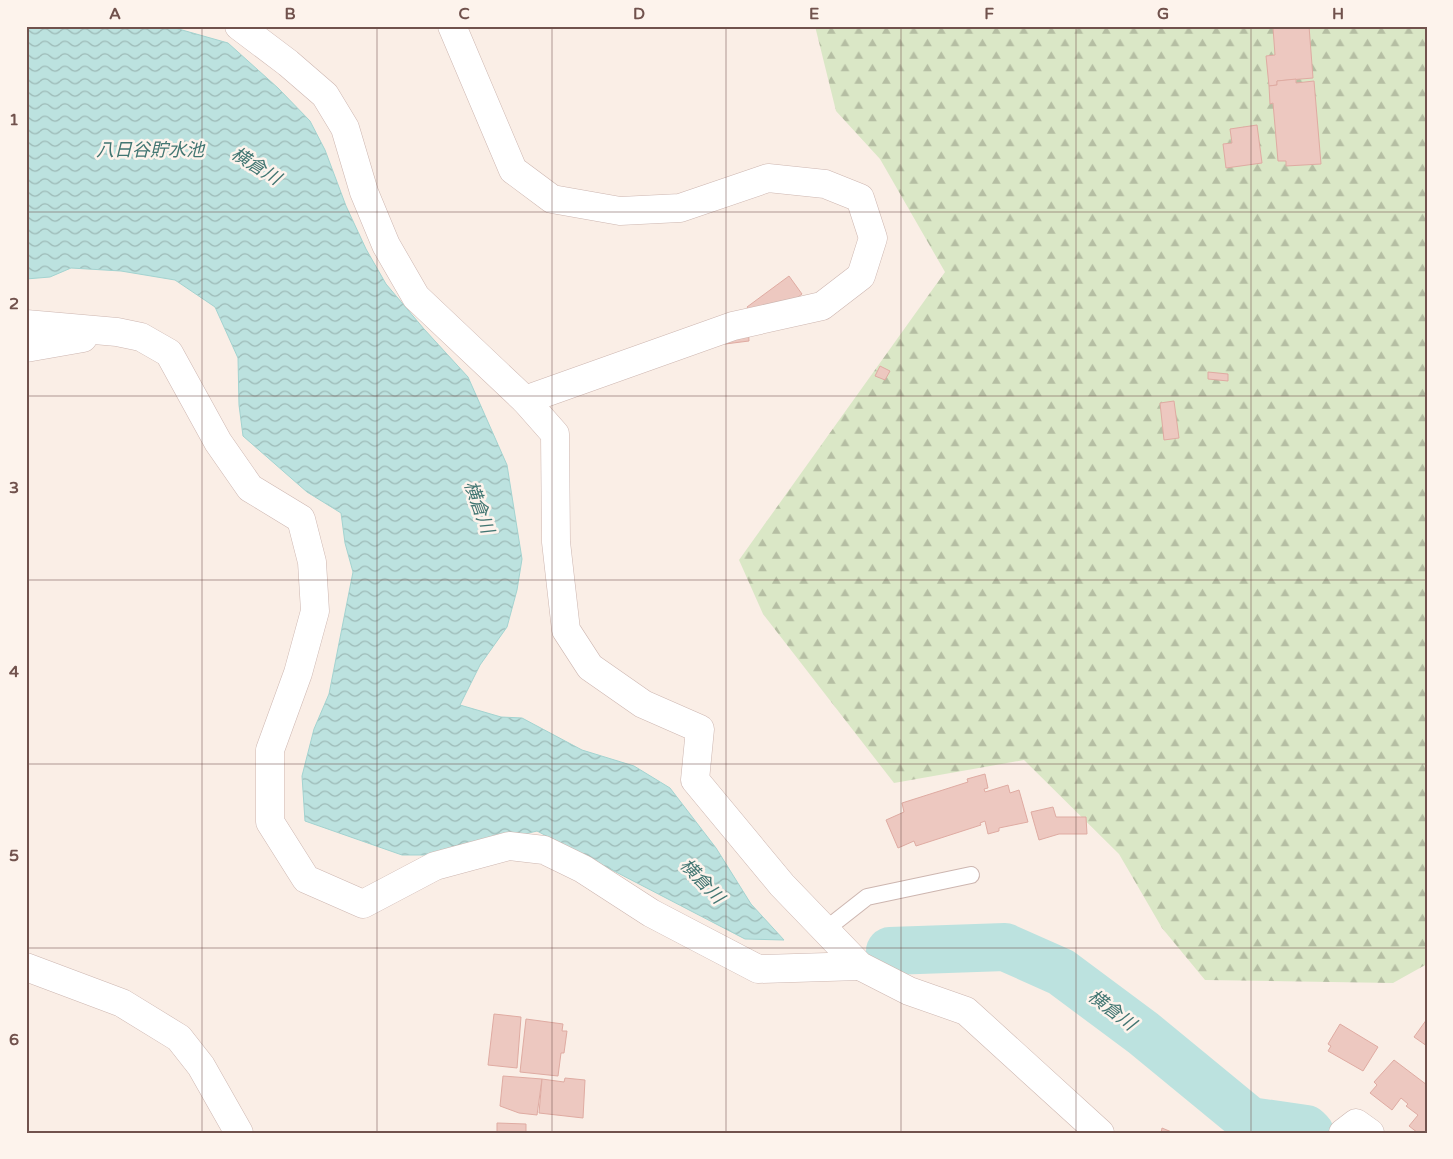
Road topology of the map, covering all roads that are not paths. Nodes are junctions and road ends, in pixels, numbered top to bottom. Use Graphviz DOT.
graph roads {
  1 [pos="239,26"];
  2 [pos="452,26"];
  3 [pos="26,324"];
  4 [pos="117,332"];
  5 [pos="26,348"];
  6 [pos="524,400"];
  7 [pos="971,875"];
  8 [pos="825,930"];
  9 [pos="860,966"];
  10 [pos="26,967"];
  11 [pos="239,1133"];
  12 [pos="1100,1133"];
  13 [pos="1343,1133"];
  14 [pos="1370,1133"];
  1 -- 6 [label="street"];
  2 -- 6 [label="street"];
  3 -- 4 [label="street"];
  4 -- 5 [label="street"];
  4 -- 9 [label="street"];
  6 -- 8 [label="street"];
  7 -- 8 [label="lane"];
  8 -- 9 [label="street"];
  9 -- 12 [label="street"];
  10 -- 11 [label="street"];
  13 -- 14 [label="street"];
}
